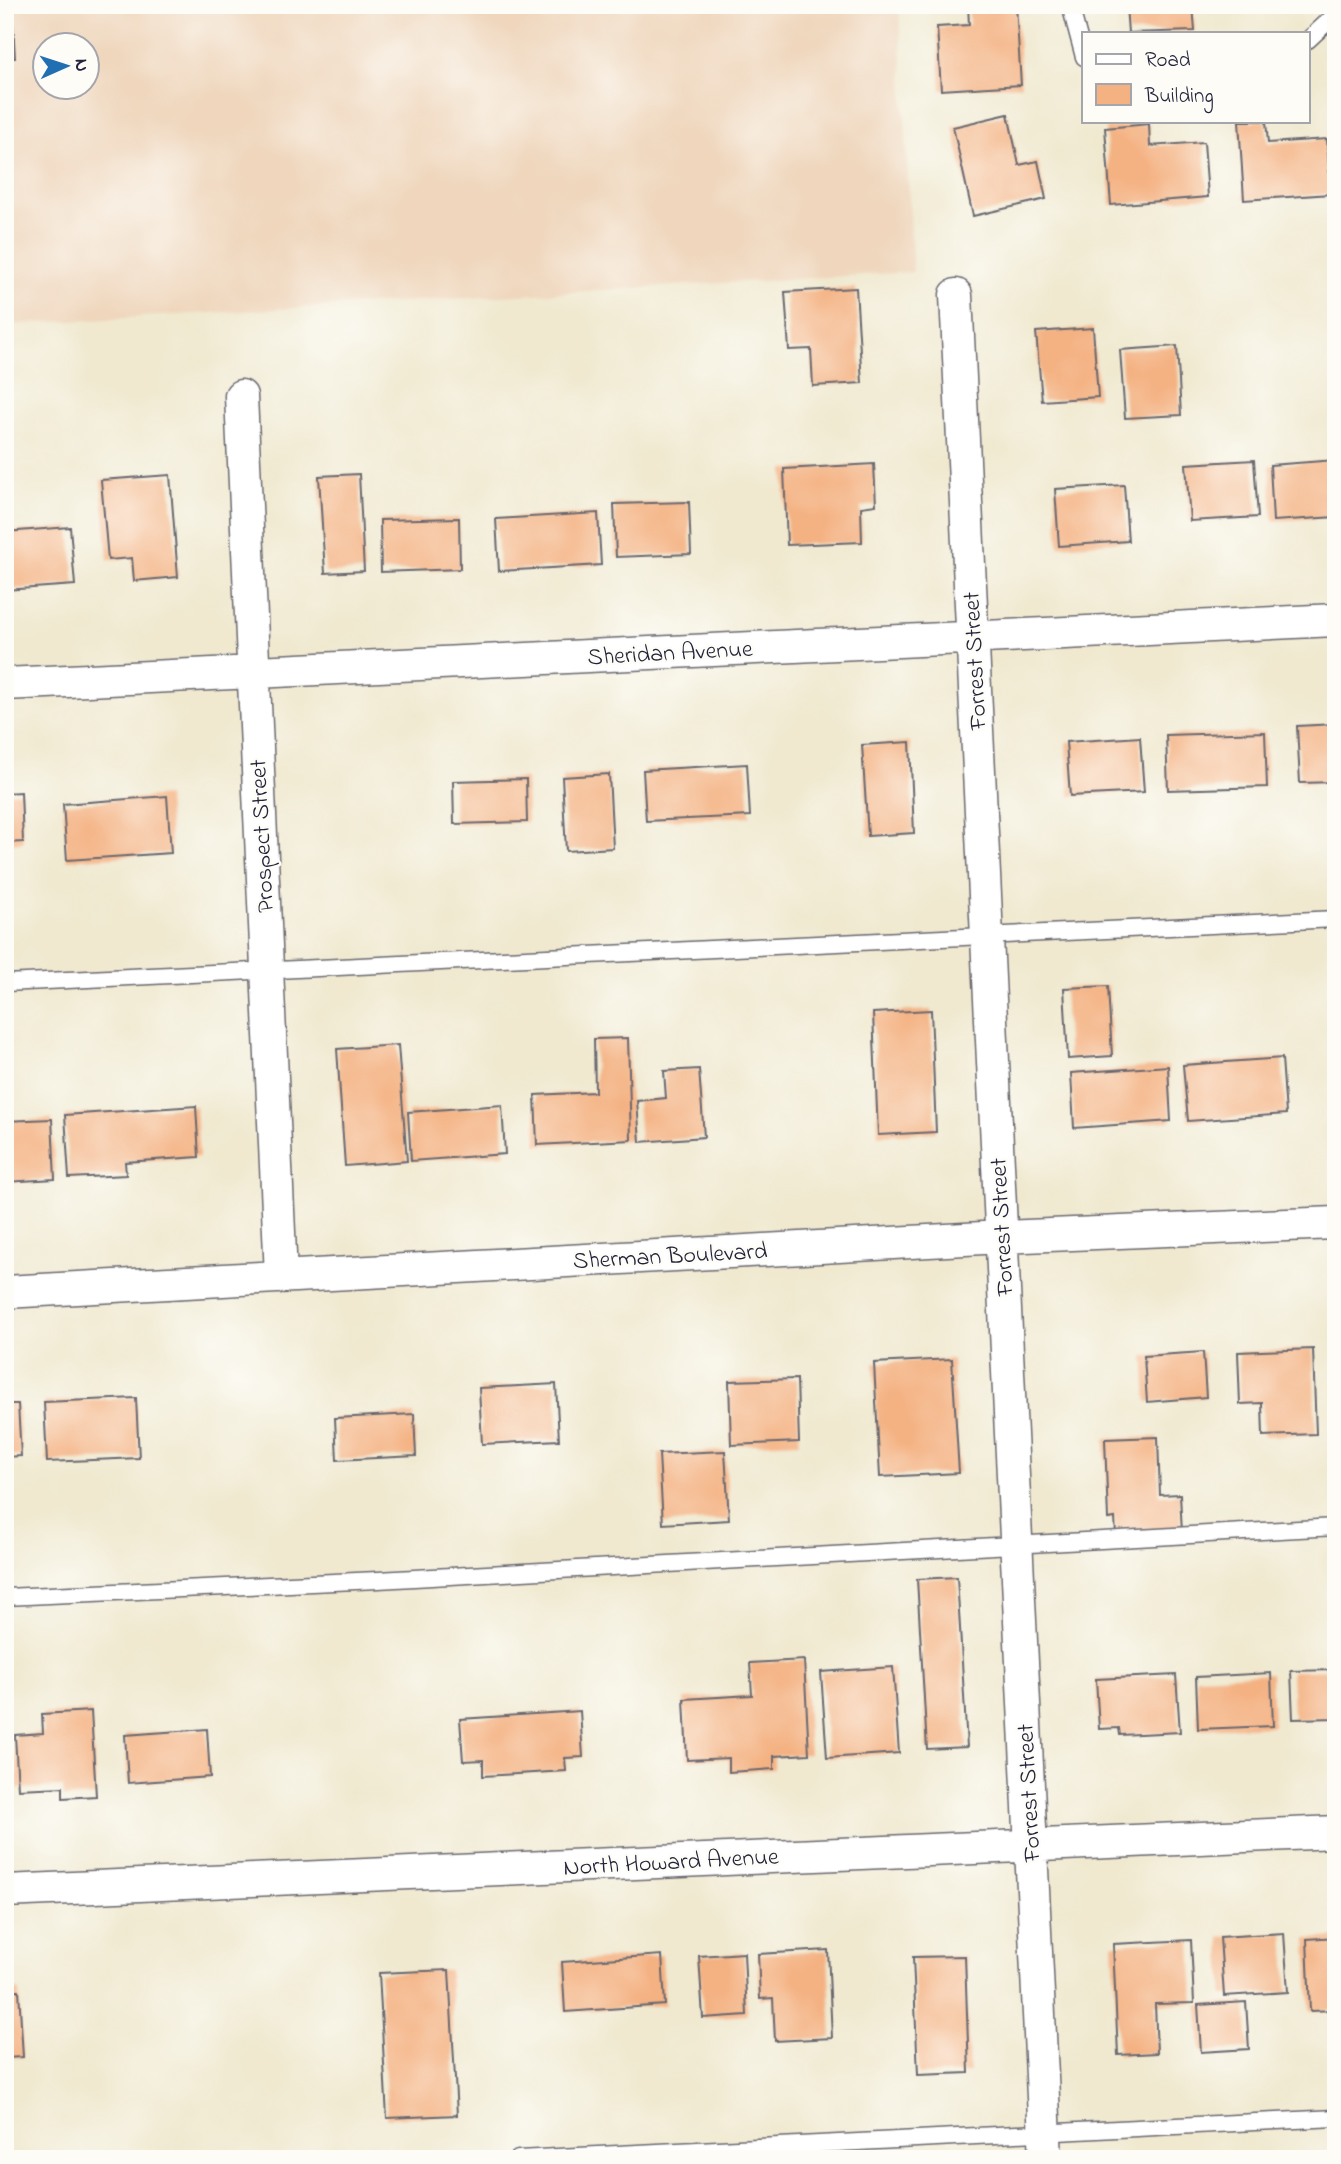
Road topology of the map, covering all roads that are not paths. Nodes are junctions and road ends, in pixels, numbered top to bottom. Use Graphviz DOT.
graph roads {
  1 [pos="1070,5"];
  2 [pos="1336,14"];
  3 [pos="1310,38"];
  4 [pos="1082,50"];
  5 [pos="956,295"];
  6 [pos="241,396"];
  7 [pos="1336,620"];
  8 [pos="973,638"];
  9 [pos="253,672"];
  10 [pos="5,684"];
  11 [pos="1336,919"];
  12 [pos="987,936"];
  13 [pos="267,971"];
  14 [pos="5,983"];
  15 [pos="1336,1223"];
  16 [pos="1002,1237"];
  17 [pos="281,1276"];
  18 [pos="5,1292"];
  19 [pos="1336,1527"];
  20 [pos="1016,1544"];
  21 [pos="5,1597"];
  22 [pos="1336,1832"];
  23 [pos="1031,1846"];
  24 [pos="5,1891"];
  25 [pos="1336,2118"];
  26 [pos="1045,2145"];
  27 [pos="518,2159"];
  1 -- 4 [label="lane"];
  2 -- 3 [label="lane"];
  5 -- 8 [label="street, Forrest Street"];
  6 -- 9 [label="street, Prospect Street"];
  7 -- 8 [label="street, Sheridan Avenue"];
  8 -- 9 [label="street, Sheridan Avenue"];
  8 -- 12 [label="street, Forrest Street"];
  9 -- 10 [label="street, Sheridan Avenue"];
  9 -- 13 [label="street, Prospect Street"];
  11 -- 12 [label="lane"];
  12 -- 13 [label="lane"];
  12 -- 16 [label="street, Forrest Street"];
  13 -- 14 [label="lane"];
  13 -- 17 [label="street, Prospect Street"];
  15 -- 16 [label="street, Sherman Boulevard"];
  16 -- 17 [label="street, Sherman Boulevard"];
  16 -- 20 [label="street, Forrest Street"];
  17 -- 18 [label="street, Sherman Boulevard"];
  19 -- 20 [label="lane"];
  20 -- 21 [label="lane"];
  20 -- 23 [label="street, Forrest Street"];
  22 -- 23 [label="street, North Howard Avenue"];
  23 -- 24 [label="street, North Howard Avenue"];
  23 -- 26 [label="street, Forrest Street"];
  25 -- 26 [label="lane"];
  26 -- 27 [label="lane"];
}
